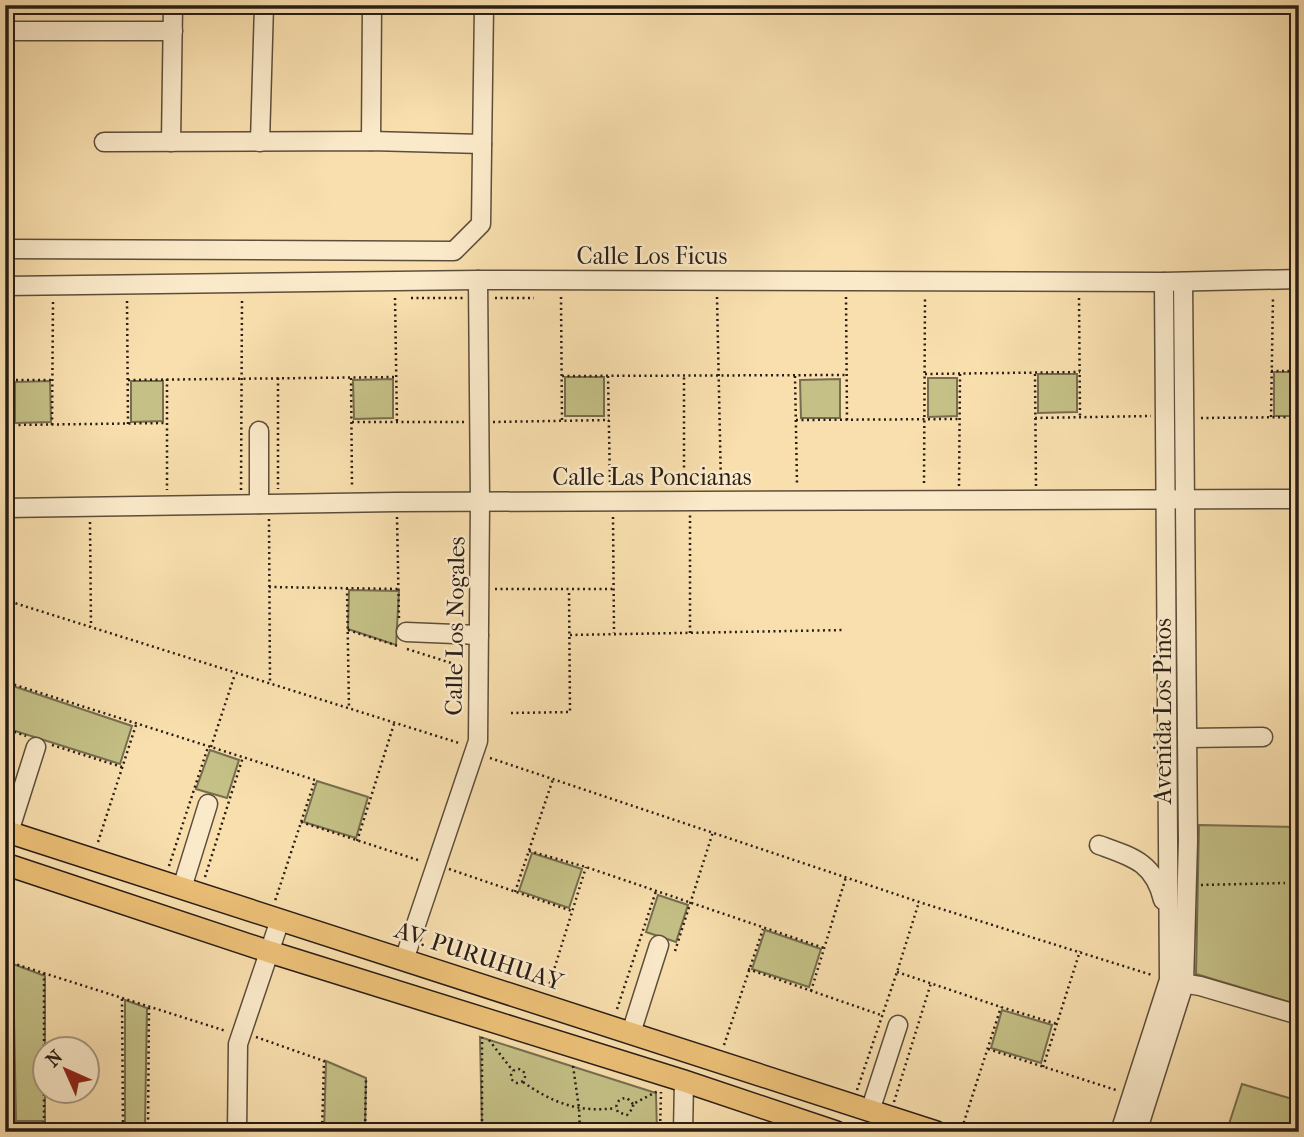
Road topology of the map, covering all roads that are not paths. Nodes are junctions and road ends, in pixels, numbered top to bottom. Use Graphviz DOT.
graph roads {
  1 [pos="173,5"];
  2 [pos="264,5"];
  3 [pos="372,5"];
  4 [pos="484,5"];
  5 [pos="5,31"];
  6 [pos="173,31"];
  7 [pos="371,141"];
  8 [pos="104,142"];
  9 [pos="172,142"];
  10 [pos="260,142"];
  11 [pos="482,144"];
  12 [pos="5,249"];
  13 [pos="1299,279"];
  14 [pos="478,280"];
  15 [pos="1164,282"];
  16 [pos="1183,282"];
  17 [pos="5,286"];
  18 [pos="259,431"];
  19 [pos="1166,499"];
  20 [pos="1186,499"];
  21 [pos="1299,499"];
  22 [pos="480,502"];
  23 [pos="10,509"];
  24 [pos="264,511"];
  25 [pos="402,628"];
  26 [pos="479,635"];
  27 [pos="1264,737"];
  28 [pos="1187,738"];
  29 [pos="39,743"];
  30 [pos="208,804"];
  31 [pos="7,831"];
  32 [pos="1099,845"];
  33 [pos="9,872"];
  34 [pos="182,888"];
  35 [pos="278,911"];
  36 [pos="1168,924"];
  37 [pos="659,945"];
  38 [pos="270,952"];
  39 [pos="404,960"];
  40 [pos="1176,982"];
  41 [pos="1299,1015"];
  42 [pos="890,1020"];
  43 [pos="631,1033"];
  44 [pos="684,1081"];
  45 [pos="870,1111"];
  46 [pos="232,1129"];
  47 [pos="684,1132"];
  48 [pos="836,1132"];
  49 [pos="936,1132"];
  50 [pos="1120,1132"];
  51 [pos="1137,1132"];
  1 -- 6 [label="street"];
  2 -- 10 [label="street"];
  3 -- 7 [label="street"];
  4 -- 11 [label="street"];
  5 -- 6 [label="street"];
  6 -- 9 [label="street"];
  7 -- 10 [label="street"];
  7 -- 11 [label="street"];
  8 -- 9 [label="street"];
  9 -- 10 [label="street"];
  11 -- 12 [label="street"];
  13 -- 16 [label="street, Calle Los Ficus"];
  14 -- 15 [label="street, Calle Los Ficus"];
  14 -- 17 [label="street, Calle Los Ficus"];
  14 -- 22 [label="street, Calle Los Nogales"];
  15 -- 16 [label="street, Calle Los Ficus"];
  15 -- 19 [label="street, Avenida Los Pinos"];
  16 -- 20 [label="street, Avenida Los Pinos"];
  18 -- 24 [label="street"];
  19 -- 20 [label="street, Calle Las Poncianas"];
  19 -- 22 [label="street, Calle Las Poncianas"];
  19 -- 36 [label="street, Avenida Los Pinos"];
  20 -- 21 [label="street, Calle Las Poncianas"];
  20 -- 28 [label="street, Avenida Los Pinos"];
  22 -- 24 [label="street, Calle Las Poncianas"];
  22 -- 26 [label="street, Calle Los Nogales"];
  23 -- 24 [label="street, Calle Las Poncianas"];
  25 -- 26 [label="street"];
  26 -- 39 [label="street, Calle Los Nogales"];
  27 -- 28 [label="street"];
  28 -- 40 [label="street, Avenida Los Pinos"];
  29 -- 31 [label="street"];
  30 -- 34 [label="street"];
  31 -- 34 [label="main road, AV. PURUHUAY"];
  32 -- 36 [label="street"];
  33 -- 38 [label="main road"];
  34 -- 35 [label="main road, AV. PURUHUAY"];
  35 -- 38 [label="street"];
  35 -- 39 [label="main road, AV. PURUHUAY"];
  36 -- 40 [label="street, Avenida Los Pinos"];
  37 -- 43 [label="street"];
  38 -- 44 [label="main road"];
  38 -- 46 [label="street"];
  39 -- 43 [label="main road, AV. PURUHUAY"];
  40 -- 41 [label="street"];
  40 -- 50 [label="street, Avenida Los Pinos"];
  40 -- 51 [label="street, Avenida Los Pinos"];
  42 -- 45 [label="street"];
  43 -- 45 [label="main road, AV. PURUHUAY"];
  44 -- 47 [label="street"];
  44 -- 48 [label="main road"];
  45 -- 49 [label="main road, AV. PURUHUAY"];
}
